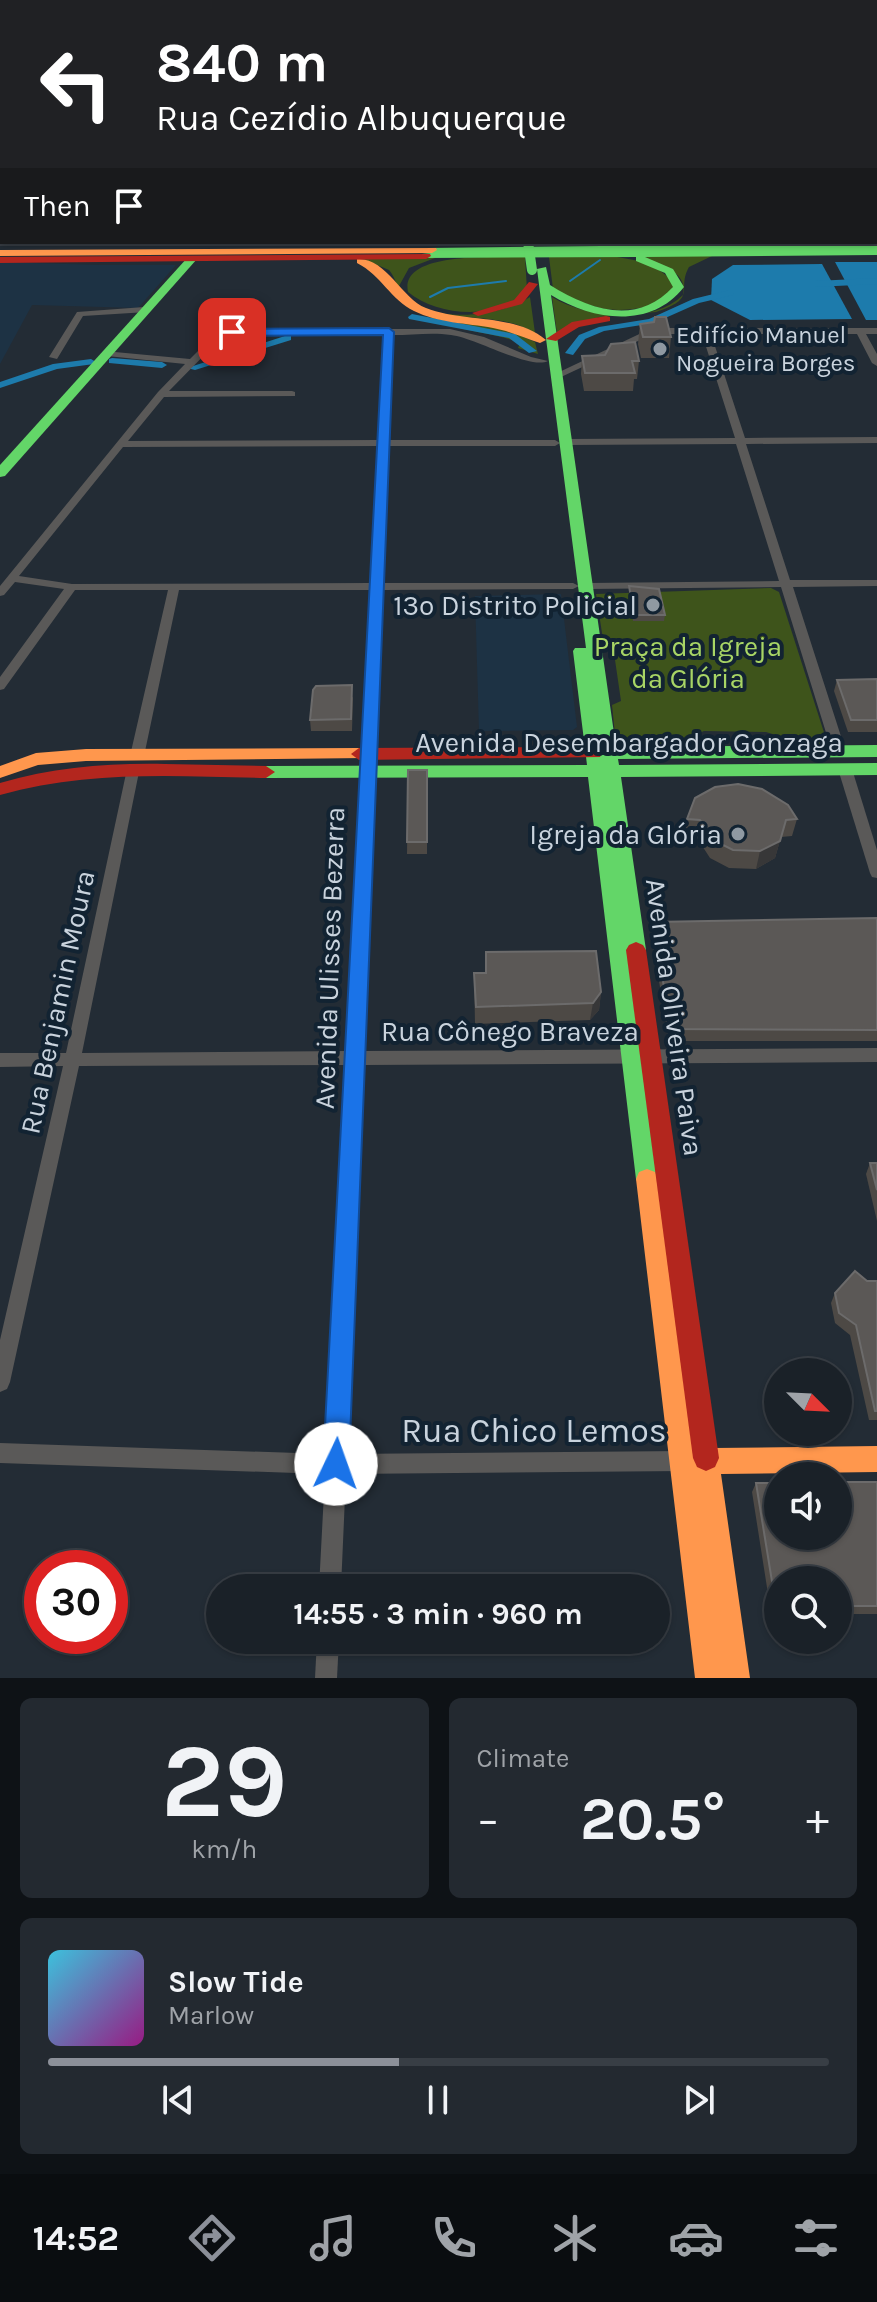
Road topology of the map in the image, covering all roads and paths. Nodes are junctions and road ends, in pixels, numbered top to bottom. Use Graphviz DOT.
graph roads {
  1 [pos="529,244"];
  2 [pos="538,244"];
  3 [pos="877,246"];
  4 [pos="877,252"];
  5 [pos="0,253"];
  6 [pos="154,253"];
  7 [pos="619,254"];
  8 [pos="721,254"];
  9 [pos="453,256"];
  10 [pos="348,257"];
  11 [pos="192,259"];
  12 [pos="213,259"];
  13 [pos="0,260"];
  14 [pos="538,277"];
  15 [pos="144,310"];
  16 [pos="860,331"];
  17 [pos="877,331"];
  18 [pos="389,332"];
  19 [pos="706,332"];
  20 [pos="546,340"];
  21 [pos="107,353"];
  22 [pos="54,357"];
  23 [pos="543,361"];
  24 [pos="192,362"];
  25 [pos="877,363"];
  26 [pos="558,375"];
  27 [pos="161,394"];
  28 [pos="292,394"];
  29 [pos="877,440"];
  30 [pos="739,442"];
  31 [pos="381,443"];
  32 [pos="560,443"];
  33 [pos="122,444"];
  34 [pos="0,473"];
  35 [pos="14,579"];
  36 [pos="877,583"];
  37 [pos="786,584"];
  38 [pos="580,586"];
  39 [pos="72,587"];
  40 [pos="174,587"];
  41 [pos="375,588"];
  42 [pos="0,593"];
  43 [pos="0,686"];
  44 [pos="877,751"];
  45 [pos="842,760"];
  46 [pos="603,762"];
  47 [pos="368,763"];
  48 [pos="135,764"];
  49 [pos="877,769"];
  50 [pos="0,772"];
  51 [pos="0,789"];
  52 [pos="877,873"];
  53 [pos="877,1055"];
  54 [pos="632,1056"];
  55 [pos="652,1056"];
  56 [pos="354,1058"];
  57 [pos="73,1059"];
  58 [pos="0,1060"];
  59 [pos="0,1382"];
  60 [pos="0,1453"];
  61 [pos="877,1459"];
  62 [pos="684,1461"];
  63 [pos="707,1461"];
  64 [pos="336,1464"];
  65 [pos="331,1574"];
  66 [pos="327,1654"];
  67 [pos="326,1678"];
  68 [pos="709,1678"];
  69 [pos="736,1678"];
  1 -- 14 [label="main road, bridge"];
  2 -- 14 [label="main road"];
  3 -- 6 [label="main road"];
  4 -- 8 [label="main road"];
  5 -- 6 [label="main road"];
  6 -- 12 [label="main road"];
  7 -- 8 [label="main road"];
  7 -- 9 [label="main road"];
  7 -- 14 [label="main road"];
  8 -- 20 [label="main road"];
  9 -- 10 [label="main road"];
  9 -- 14 [label="main road"];
  10 -- 12 [label="main road"];
  10 -- 20 [label="main road"];
  11 -- 12 [label="main road"];
  11 -- 13 [label="main road"];
  11 -- 15 [label="main road"];
  14 -- 20 [label="main road, Avenida Oliveira Paiva"];
  15 -- 21 [label="main road"];
  15 -- 22 [label="street"];
  16 -- 17 [label="street"];
  16 -- 19 [label="street"];
  16 -- 25 [label="street"];
  18 -- 23 [label="street"];
  18 -- 24 [label="street"];
  18 -- 31 [label="street, Avenida Ulisses Bezerra"];
  19 -- 26 [label="street"];
  19 -- 30 [label="street"];
  20 -- 23 [label="main road, Avenida Oliveira Paiva"];
  20 -- 26 [label="main road, Avenida Oliveira Paiva"];
  21 -- 24 [label="street"];
  21 -- 34 [label="main road"];
  23 -- 32 [label="main road, Avenida Oliveira Paiva"];
  24 -- 27 [label="street"];
  26 -- 32 [label="main road, Avenida Oliveira Paiva"];
  27 -- 28 [label="street"];
  27 -- 33 [label="street"];
  29 -- 30 [label="street"];
  30 -- 32 [label="street"];
  30 -- 37 [label="street"];
  31 -- 32 [label="street"];
  31 -- 33 [label="street"];
  31 -- 41 [label="street, Avenida Ulisses Bezerra"];
  32 -- 38 [label="main road, Avenida Oliveira Paiva"];
  33 -- 35 [label="street"];
  35 -- 39 [label="street"];
  35 -- 42 [label="street"];
  36 -- 37 [label="street"];
  37 -- 38 [label="street"];
  37 -- 45 [label="street"];
  38 -- 41 [label="street"];
  38 -- 46 [label="main road, Avenida Oliveira Paiva"];
  39 -- 40 [label="street"];
  39 -- 43 [label="street"];
  40 -- 41 [label="street"];
  40 -- 48 [label="street, Rua Benjamin Moura"];
  41 -- 47 [label="street, Avenida Ulisses Bezerra"];
  44 -- 45 [label="main road, Avenida Desembargador Gonzaga"];
  45 -- 46 [label="main road, Avenida Desembargador Gonzaga"];
  45 -- 49 [label="main road, Avenida Desembargador Gonzaga"];
  45 -- 52 [label="street"];
  46 -- 47 [label="main road, Avenida Desembargador Gonzaga"];
  46 -- 54 [label="main road, Avenida Oliveira Paiva"];
  46 -- 55 [label="main road, Avenida Oliveira Paiva"];
  47 -- 48 [label="main road, Avenida Desembargador Gonzaga"];
  47 -- 56 [label="street, Avenida Ulisses Bezerra"];
  48 -- 50 [label="main road, Avenida Desembargador Gonzaga"];
  48 -- 51 [label="main road, Avenida Desembargador Gonzaga"];
  48 -- 57 [label="street, Rua Benjamin Moura"];
  53 -- 55 [label="street, Rua Cônego Braveza"];
  54 -- 55 [label="street, Rua Cônego Braveza"];
  54 -- 56 [label="street, Rua Cônego Braveza"];
  54 -- 62 [label="main road, Avenida Oliveira Paiva"];
  55 -- 63 [label="main road, Avenida Oliveira Paiva"];
  56 -- 57 [label="street, Rua Cônego Braveza"];
  56 -- 64 [label="street, Avenida Ulisses Bezerra"];
  57 -- 58 [label="street, Rua Cônego Braveza"];
  57 -- 59 [label="street, Rua Benjamin Moura"];
  60 -- 64 [label="street, Rua Chico Lemos"];
  61 -- 63 [label="main road, Rua Chico Lemos"];
  62 -- 63 [label="main road, Rua Chico Lemos"];
  62 -- 64 [label="street, Rua Chico Lemos"];
  62 -- 68 [label="main road, Avenida Oliveira Paiva"];
  63 -- 69 [label="main road, Avenida Oliveira Paiva"];
  64 -- 65 [label="street, Avenida Ulisses Bezerra"];
  66 -- 67 [label="street"];
}
